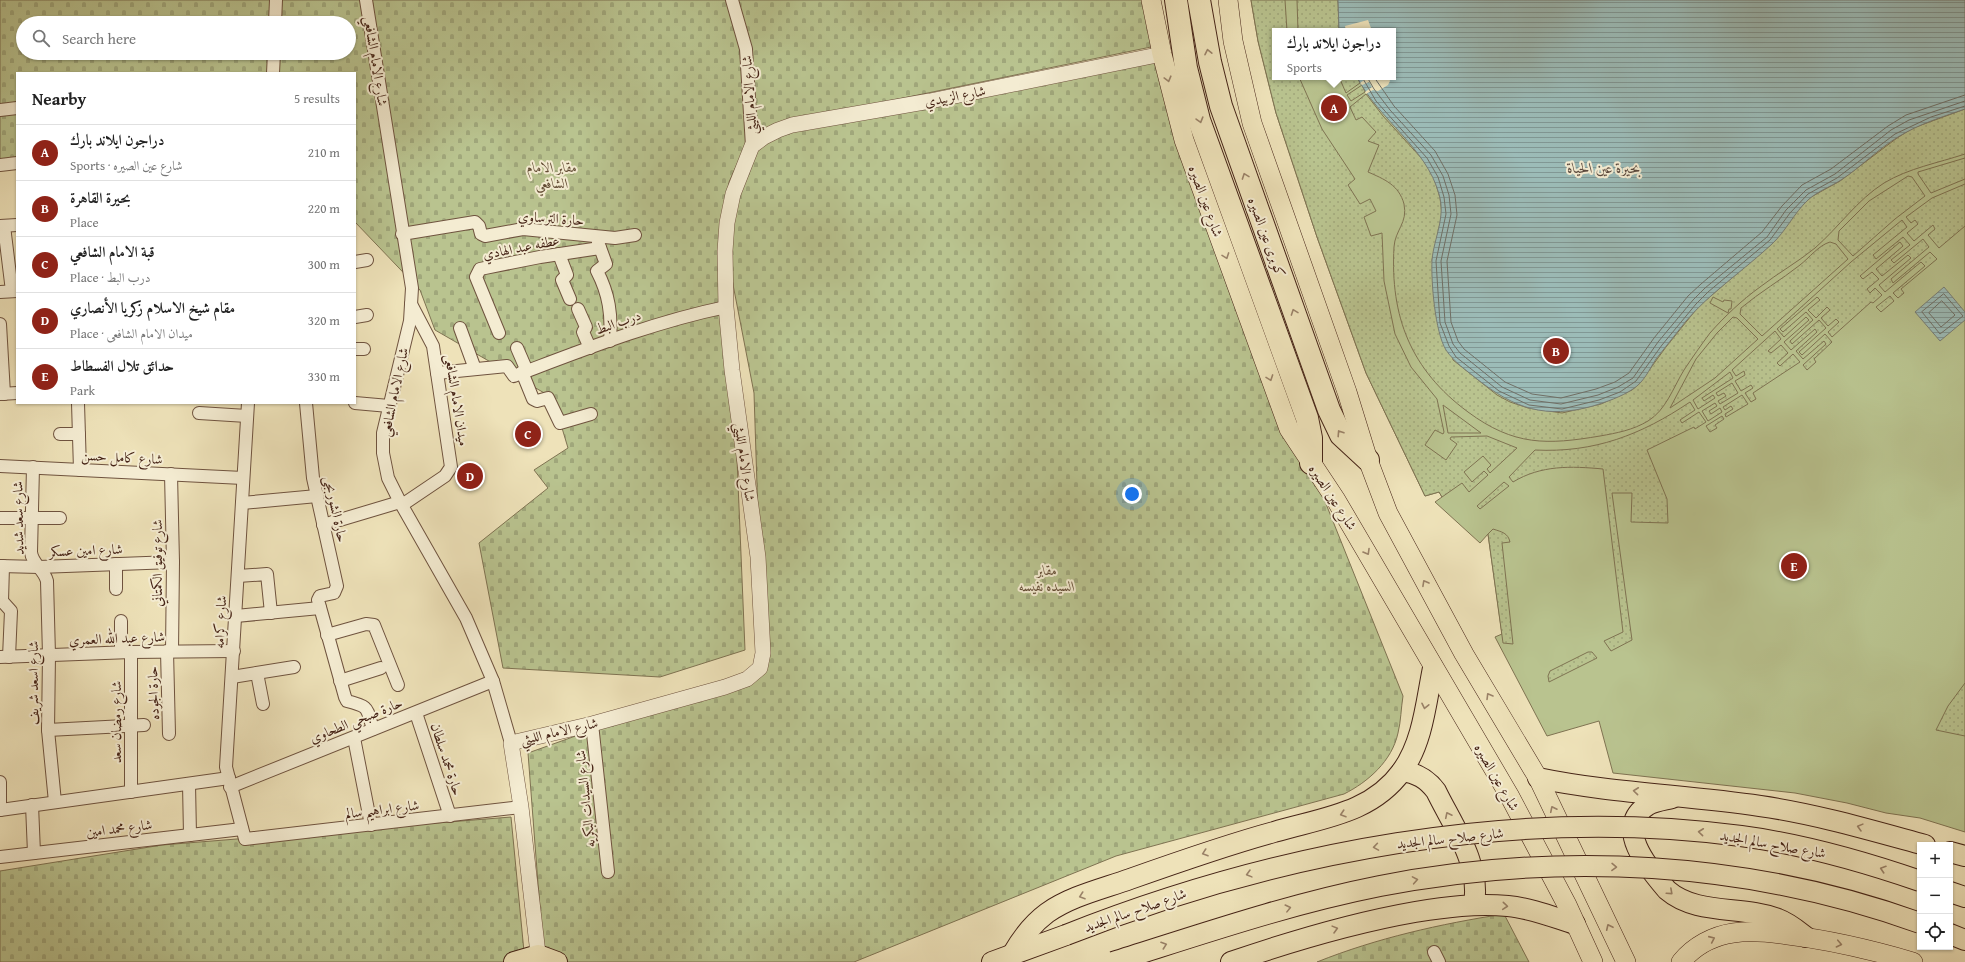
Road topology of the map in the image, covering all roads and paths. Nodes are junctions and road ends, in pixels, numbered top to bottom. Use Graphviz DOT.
graph roads {
  1 [pos="276,0"];
  2 [pos="366,0"];
  3 [pos="732,0"];
  4 [pos="1152,0"];
  5 [pos="1176,0"];
  6 [pos="1199,0"];
  7 [pos="1228,0"];
  8 [pos="275,16"];
  9 [pos="1162,54"];
  10 [pos="274,60"];
  11 [pos="273,72"];
  12 [pos="16,108"];
  13 [pos="0,110"];
  14 [pos="752,146"];
  15 [pos="16,163"];
  16 [pos="0,165"];
  17 [pos="16,225"];
  18 [pos="2,226"];
  19 [pos="402,234"];
  20 [pos="596,236"];
  21 [pos="635,236"];
  22 [pos="600,248"];
  23 [pos="559,254"];
  24 [pos="10,292"];
  25 [pos="570,299"];
  26 [pos="411,304"];
  27 [pos="726,307"];
  28 [pos="578,309"];
  29 [pos="368,315"];
  30 [pos="356,317"];
  31 [pos="0,324"];
  32 [pos="460,328"];
  33 [pos="499,333"];
  34 [pos="610,341"];
  35 [pos="1,342"];
  36 [pos="517,348"];
  37 [pos="590,348"];
  38 [pos="475,369"];
  39 [pos="524,372"];
  40 [pos="437,373"];
  41 [pos="16,393"];
  42 [pos="2,394"];
  43 [pos="356,402"];
  44 [pos="78,404"];
  45 [pos="248,404"];
  46 [pos="306,404"];
  47 [pos="389,406"];
  48 [pos="199,413"];
  49 [pos="591,414"];
  50 [pos="247,416"];
  51 [pos="60,434"];
  52 [pos="79,434"];
  53 [pos="1368,460"];
  54 [pos="1311,463"];
  55 [pos="0,466"];
  56 [pos="33,467"];
  57 [pos="80,470"];
  58 [pos="171,474"];
  59 [pos="243,478"];
  60 [pos="317,496"];
  61 [pos="242,503"];
  62 [pos="401,504"];
  63 [pos="0,518"];
  64 [pos="31,518"];
  65 [pos="60,518"];
  66 [pos="323,525"];
  67 [pos="173,562"];
  68 [pos="116,564"];
  69 [pos="1,566"];
  70 [pos="39,567"];
  71 [pos="238,576"];
  72 [pos="116,589"];
  73 [pos="320,608"];
  74 [pos="271,613"];
  75 [pos="236,616"];
  76 [pos="121,621"];
  77 [pos="327,635"];
  78 [pos="169,651"];
  79 [pos="234,651"];
  80 [pos="126,652"];
  81 [pos="49,655"];
  82 [pos="5,657"];
  83 [pos="294,667"];
  84 [pos="381,668"];
  85 [pos="1433,668"];
  86 [pos="257,673"];
  87 [pos="232,677"];
  88 [pos="340,681"];
  89 [pos="493,681"];
  90 [pos="398,685"];
  91 [pos="263,704"];
  92 [pos="416,713"];
  93 [pos="592,724"];
  94 [pos="144,725"];
  95 [pos="131,726"];
  96 [pos="374,729"];
  97 [pos="48,730"];
  98 [pos="170,734"];
  99 [pos="354,738"];
  100 [pos="511,743"];
  101 [pos="1402,771"];
  102 [pos="1538,778"];
  103 [pos="0,782"];
  104 [pos="229,783"];
  105 [pos="189,784"];
  106 [pos="131,792"];
  107 [pos="1679,796"];
  108 [pos="54,802"];
  109 [pos="32,805"];
  110 [pos="521,807"];
  111 [pos="0,810"];
  112 [pos="450,816"];
  113 [pos="371,825"];
  114 [pos="244,834"];
  115 [pos="190,835"];
  116 [pos="1917,843"];
  117 [pos="34,853"];
  118 [pos="1953,853"];
  119 [pos="1965,856"];
  120 [pos="0,857"];
  121 [pos="608,872"];
  122 [pos="1917,880"];
  123 [pos="1953,893"];
  124 [pos="1965,897"];
  125 [pos="1474,904"];
  126 [pos="1917,923"];
  127 [pos="1575,924"];
  128 [pos="1953,935"];
  129 [pos="1806,937"];
  130 [pos="1965,940"];
  131 [pos="1012,955"];
  132 [pos="539,958"];
  133 [pos="1590,961"];
  134 [pos="514,962"];
  135 [pos="557,962"];
  136 [pos="992,962"];
  137 [pos="1113,962"];
  138 [pos="1231,962"];
  139 [pos="1626,962"];
  140 [pos="1681,962"];
  141 [pos="1913,962"];
  1 -- 8 [label="street"];
  2 -- 19 [label="street, شارع الامام الشافعي"];
  3 -- 14 [label="street, شارع الامام الليثي"];
  4 -- 9 [label="main road, شارع عين الصيره"];
  5 -- 54 [label="highway, كوبرى عين الصيره, one-way"];
  53 -- 6 [label="highway, كوبرى عين الصيره, one-way"];
  7 -- 53 [label="main road"];
  9 -- 14 [label="street, شارع الزبيدي"];
  9 -- 54 [label="main road, شارع عين الصيره, one-way"];
  10 -- 11 [label="street"];
  12 -- 13 [label="street"];
  14 -- 27 [label="street, شارع الامام الليثي"];
  15 -- 16 [label="street"];
  17 -- 18 [label="street"];
  18 -- 24 [label="street"];
  19 -- 20 [label="street, حارة الترساوي"];
  19 -- 26 [label="street, شارع الامام الشافعي"];
  20 -- 21 [label="street, حارة الترساوي"];
  20 -- 22 [label="street"];
  22 -- 23 [label="street, عطفه عبد الهادي"];
  22 -- 34 [label="street"];
  23 -- 25 [label="street"];
  23 -- 33 [label="street, عطفه عبد الهادي"];
  26 -- 40 [label="street, ميدان الامام الشافعى"];
  26 -- 47 [label="street, شارع الامام الشافعي"];
  27 -- 34 [label="street, درب البط"];
  27 -- 93 [label="street, شارع الامام الليثي"];
  28 -- 37 [label="street"];
  29 -- 30 [label="street"];
  31 -- 35 [label="street"];
  32 -- 38 [label="street"];
  34 -- 37 [label="street, درب البط"];
  35 -- 42 [label="street"];
  36 -- 39 [label="street"];
  37 -- 39 [label="street, درب البط"];
  38 -- 39 [label="street"];
  38 -- 40 [label="street"];
  39 -- 49 [label="street"];
  40 -- 62 [label="street, ميدان الامام الشافعى"];
  41 -- 42 [label="street"];
  43 -- 47 [label="street"];
  44 -- 52 [label="street"];
  45 -- 50 [label="street, شارع كرامه"];
  46 -- 60 [label="street, حارة الشوربجى"];
  47 -- 62 [label="street, شارع الامام الشافعي"];
  48 -- 50 [label="street"];
  50 -- 59 [label="street, شارع كرامه"];
  51 -- 52 [label="street"];
  52 -- 57 [label="street"];
  102 -- 53 [label="main road, one-way"];
  54 -- 85 [label="main road, شارع عين الصيره, one-way"];
  55 -- 56 [label="street, شارع كامل حسن"];
  56 -- 57 [label="street, شارع كامل حسن"];
  56 -- 64 [label="street, شارع سعد شديد"];
  57 -- 58 [label="street, شارع كامل حسن"];
  58 -- 59 [label="street, شارع كامل حسن"];
  58 -- 67 [label="street, شارع توفيق الكمتاني"];
  59 -- 61 [label="street, شارع كرامه"];
  60 -- 61 [label="street"];
  60 -- 66 [label="street, حارة الشوربجى"];
  61 -- 71 [label="street, شارع كرامه"];
  62 -- 66 [label="street"];
  62 -- 89 [label="street, شارع الامام الشافعي"];
  63 -- 64 [label="street"];
  64 -- 65 [label="street"];
  64 -- 70 [label="street, شارع سعد شديد"];
  66 -- 73 [label="street, حارة الشوربجى"];
  67 -- 68 [label="street, شارع امين عسكر"];
  67 -- 78 [label="street, شارع توفيق الكمتاني"];
  68 -- 70 [label="street, شارع امين عسكر"];
  68 -- 72 [label="street"];
  69 -- 70 [label="street, شارع امين عسكر"];
  69 -- 82 [label="street"];
  70 -- 81 [label="street, شارع اسعد شريف"];
  71 -- 74 [label="street"];
  71 -- 75 [label="street, شارع كرامه"];
  73 -- 74 [label="street"];
  73 -- 77 [label="street"];
  74 -- 75 [label="street"];
  75 -- 79 [label="street, شارع كرامه"];
  76 -- 80 [label="street, شارع رمضان سعد"];
  77 -- 88 [label="street"];
  77 -- 90 [label="street"];
  78 -- 79 [label="street, شارع عبد الله العمري"];
  78 -- 80 [label="street, شارع عبد الله العمري"];
  78 -- 98 [label="street, حارة الجوده"];
  79 -- 87 [label="street, شارع كرامه"];
  80 -- 81 [label="street, شارع عبد الله العمري"];
  80 -- 95 [label="street, شارع رمضان سعد"];
  81 -- 82 [label="street, شارع عبد الله العمري"];
  81 -- 97 [label="street, شارع اسعد شريف"];
  83 -- 86 [label="street"];
  84 -- 88 [label="street"];
  85 -- 101 [label="highway, one-way"];
  85 -- 127 [label="main road, شارع عين الصيره"];
  86 -- 87 [label="street"];
  86 -- 91 [label="street"];
  87 -- 104 [label="street, شارع كرامه"];
  88 -- 96 [label="street"];
  89 -- 92 [label="street, حارة صبحي الطحاوي"];
  89 -- 100 [label="street, شارع الامام الشافعي"];
  92 -- 96 [label="street, حارة صبحي الطحاوي"];
  92 -- 112 [label="street, حارة محمد سلطان"];
  93 -- 100 [label="street, شارع الامام الليثي"];
  93 -- 121 [label="street, شارع السيدات البكريه"];
  94 -- 95 [label="street"];
  95 -- 97 [label="street"];
  95 -- 106 [label="street, شارع رمضان سعد"];
  96 -- 99 [label="street, حارة صبحي الطحاوي"];
  97 -- 108 [label="street, شارع اسعد شريف"];
  99 -- 104 [label="street, حارة صبحي الطحاوي"];
  99 -- 113 [label="street"];
  100 -- 110 [label="street, شارع الامام الشافعي"];
  125 -- 101 [label="highway, one-way"];
  101 -- 131 [label="highway, one-way"];
  107 -- 102 [label="highway, one-way"];
  139 -- 102 [label="main road, one-way"];
  103 -- 111 [label="street"];
  104 -- 105 [label="street, حارة صبحي الطحاوي"];
  104 -- 114 [label="street, شارع كرامه"];
  105 -- 106 [label="street, حارة صبحي الطحاوي"];
  105 -- 115 [label="street"];
  106 -- 108 [label="street, حارة صبحي الطحاوي"];
  116 -- 107 [label="highway, one-way"];
  107 -- 129 [label="highway, one-way"];
  108 -- 109 [label="street, حارة صبحي الطحاوي"];
  109 -- 111 [label="street, حارة صبحي الطحاوي"];
  109 -- 117 [label="street"];
  110 -- 112 [label="street, شارع ابراهيم سالم"];
  110 -- 132 [label="street, شارع الامام الشافعي"];
  112 -- 113 [label="street, شارع ابراهيم سالم"];
  113 -- 114 [label="street, شارع ابراهيم سالم"];
  114 -- 115 [label="street, شارع محمد امين"];
  115 -- 117 [label="street, شارع محمد امين"];
  117 -- 120 [label="street, شارع محمد امين"];
  118 -- 119 [label="highway"];
  122 -- 131 [label="highway, شارع صلاح سالم الجديد, one-way, bridge"];
  123 -- 124 [label="highway"];
  125 -- 127 [label="highway, one-way"];
  138 -- 125 [label="highway, one-way"];
  137 -- 126 [label="highway, one-way, bridge"];
  127 -- 133 [label="main road, شارع عين الصيره"];
  128 -- 130 [label="highway"];
  140 -- 129 [label="main road, one-way"];
  129 -- 141 [label="main road, one-way"];
  131 -- 136 [label="highway, شارع صلاح سالم الجديد"];
  132 -- 134 [label="highway"];
  132 -- 135 [label="highway"];
}
